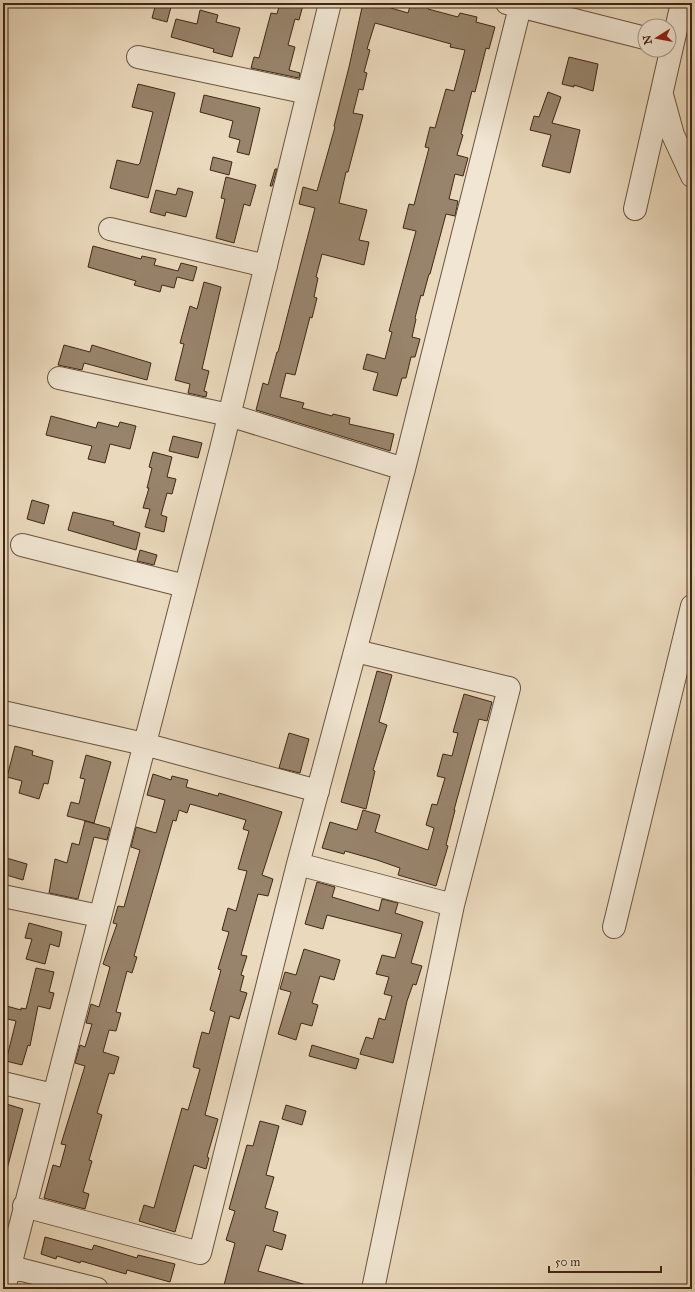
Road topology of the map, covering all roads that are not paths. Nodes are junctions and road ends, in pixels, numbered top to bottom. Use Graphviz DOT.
graph roads {
  1 [pos="330,3"];
  2 [pos="682,3"];
  3 [pos="516,4"];
  4 [pos="677,22"];
  5 [pos="637,36"];
  6 [pos="138,57"];
  7 [pos="669,58"];
  8 [pos="662,92"];
  9 [pos="308,93"];
  10 [pos="692,176"];
  11 [pos="635,209"];
  12 [pos="110,229"];
  13 [pos="266,266"];
  14 [pos="60,378"];
  15 [pos="229,415"];
  16 [pos="404,469"];
  17 [pos="22,545"];
  18 [pos="185,586"];
  19 [pos="692,606"];
  20 [pos="356,651"];
  21 [pos="3,712"];
  22 [pos="144,744"];
  23 [pos="318,791"];
  24 [pos="298,864"];
  25 [pos="3,896"];
  26 [pos="453,905"];
  27 [pos="99,916"];
  28 [pos="614,928"];
  29 [pos="3,1083"];
  30 [pos="53,1095"];
  31 [pos="24,1206"];
  32 [pos="6,1265"];
  33 [pos="4,1289"];
  34 [pos="97,1289"];
  35 [pos="373,1289"];
  1 -- 9 [label="street"];
  2 -- 4 [label="street"];
  3 -- 5 [label="street"];
  3 -- 16 [label="street"];
  6 -- 9 [label="street"];
  7 -- 8 [label="street"];
  8 -- 10 [label="street"];
  8 -- 11 [label="street"];
  9 -- 13 [label="street"];
  12 -- 13 [label="street"];
  13 -- 15 [label="street"];
  14 -- 15 [label="street"];
  15 -- 16 [label="street"];
  15 -- 18 [label="street"];
  16 -- 20 [label="street"];
  17 -- 18 [label="street"];
  18 -- 22 [label="street"];
  19 -- 28 [label="street"];
  20 -- 23 [label="street"];
  20 -- 26 [label="street"];
  21 -- 22 [label="street"];
  22 -- 23 [label="street"];
  22 -- 27 [label="street"];
  23 -- 24 [label="street"];
  24 -- 26 [label="street"];
  24 -- 31 [label="street"];
  25 -- 27 [label="street"];
  26 -- 35 [label="street"];
  27 -- 30 [label="street"];
  29 -- 30 [label="street"];
  30 -- 31 [label="street"];
  31 -- 32 [label="street"];
  32 -- 33 [label="street"];
  32 -- 34 [label="street"];
}
